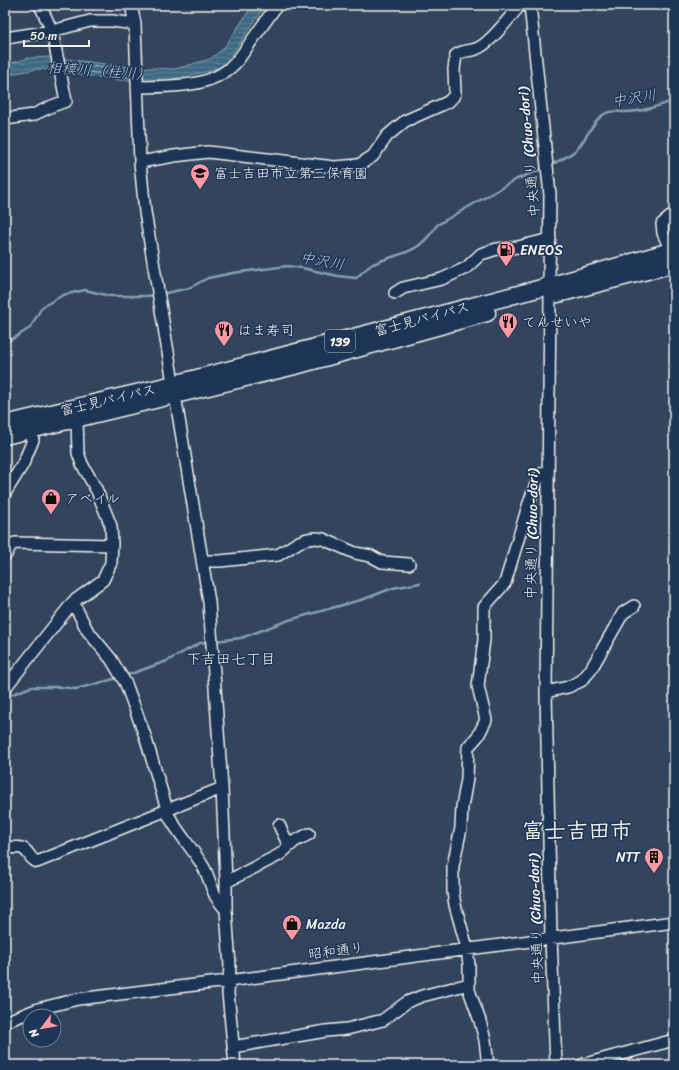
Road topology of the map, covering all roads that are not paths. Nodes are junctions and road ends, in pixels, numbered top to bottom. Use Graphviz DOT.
graph roads {
  1 [pos="40,5"];
  2 [pos="132,5"];
  3 [pos="277,5"];
  4 [pos="520,5"];
  5 [pos="530,5"];
  6 [pos="135,24"];
  7 [pos="52,31"];
  8 [pos="5,38"];
  9 [pos="137,86"];
  10 [pos="5,119"];
  11 [pos="140,162"];
  12 [pos="674,214"];
  13 [pos="550,239"];
  14 [pos="673,255"];
  15 [pos="550,291"];
  16 [pos="395,293"];
  17 [pos="175,390"];
  18 [pos="77,419"];
  19 [pos="5,424"];
  20 [pos="30,431"];
  21 [pos="5,436"];
  22 [pos="548,471"];
  23 [pos="5,493"];
  24 [pos="112,545"];
  25 [pos="5,556"];
  26 [pos="202,561"];
  27 [pos="409,564"];
  28 [pos="73,602"];
  29 [pos="634,606"];
  30 [pos="5,688"];
  31 [pos="546,692"];
  32 [pos="222,788"];
  33 [pos="167,810"];
  34 [pos="279,825"];
  35 [pos="309,834"];
  36 [pos="289,846"];
  37 [pos="5,848"];
  38 [pos="226,882"];
  39 [pos="226,910"];
  40 [pos="674,922"];
  41 [pos="550,938"];
  42 [pos="467,948"];
  43 [pos="228,980"];
  44 [pos="469,984"];
  45 [pos="5,1022"];
  46 [pos="674,1040"];
  47 [pos="233,1047"];
  48 [pos="234,1065"];
  49 [pos="488,1065"];
  50 [pos="556,1065"];
  51 [pos="581,1065"];
  1 -- 7 [label="street"];
  2 -- 6 [label="street"];
  3 -- 9 [label="street"];
  4 -- 11 [label="street"];
  5 -- 13 [label="street, 中央通り (Chuo-dori)"];
  6 -- 7 [label="street"];
  6 -- 9 [label="street"];
  7 -- 8 [label="street"];
  7 -- 10 [label="street"];
  9 -- 11 [label="street"];
  11 -- 17 [label="street"];
  12 -- 14 [label="street"];
  13 -- 15 [label="street, 中央通り (Chuo-dori)"];
  13 -- 16 [label="street"];
  14 -- 15 [label="highway, 富士見バイパス / 139"];
  15 -- 17 [label="highway, 富士見バイパス / 139"];
  15 -- 22 [label="street, 中央通り (Chuo-dori)"];
  17 -- 18 [label="highway, 富士見バイパス / 139"];
  17 -- 19 [label="highway, 富士見バイパス / 139"];
  17 -- 26 [label="street"];
  18 -- 20 [label="highway, 富士見バイパス / 139"];
  18 -- 24 [label="street"];
  20 -- 21 [label="highway, 富士見バイパス / 139"];
  20 -- 23 [label="street"];
  22 -- 31 [label="street, 中央通り (Chuo-dori)"];
  22 -- 42 [label="street"];
  24 -- 25 [label="street"];
  24 -- 28 [label="street"];
  26 -- 27 [label="street"];
  26 -- 32 [label="street"];
  28 -- 30 [label="street"];
  28 -- 33 [label="street"];
  29 -- 31 [label="street"];
  31 -- 41 [label="street, 中央通り (Chuo-dori)"];
  32 -- 33 [label="street"];
  32 -- 38 [label="street"];
  33 -- 37 [label="street"];
  33 -- 39 [label="street"];
  34 -- 36 [label="street"];
  35 -- 36 [label="street"];
  36 -- 38 [label="street"];
  38 -- 39 [label="street"];
  39 -- 43 [label="street"];
  40 -- 41 [label="street, 昭和通り"];
  41 -- 42 [label="street, 昭和通り"];
  41 -- 50 [label="street, 中央通り (Chuo-dori)"];
  42 -- 43 [label="street, 昭和通り"];
  42 -- 44 [label="street"];
  43 -- 45 [label="street, 昭和通り"];
  43 -- 47 [label="street"];
  44 -- 47 [label="street"];
  44 -- 49 [label="street"];
  46 -- 51 [label="street"];
  47 -- 48 [label="street"];
}
